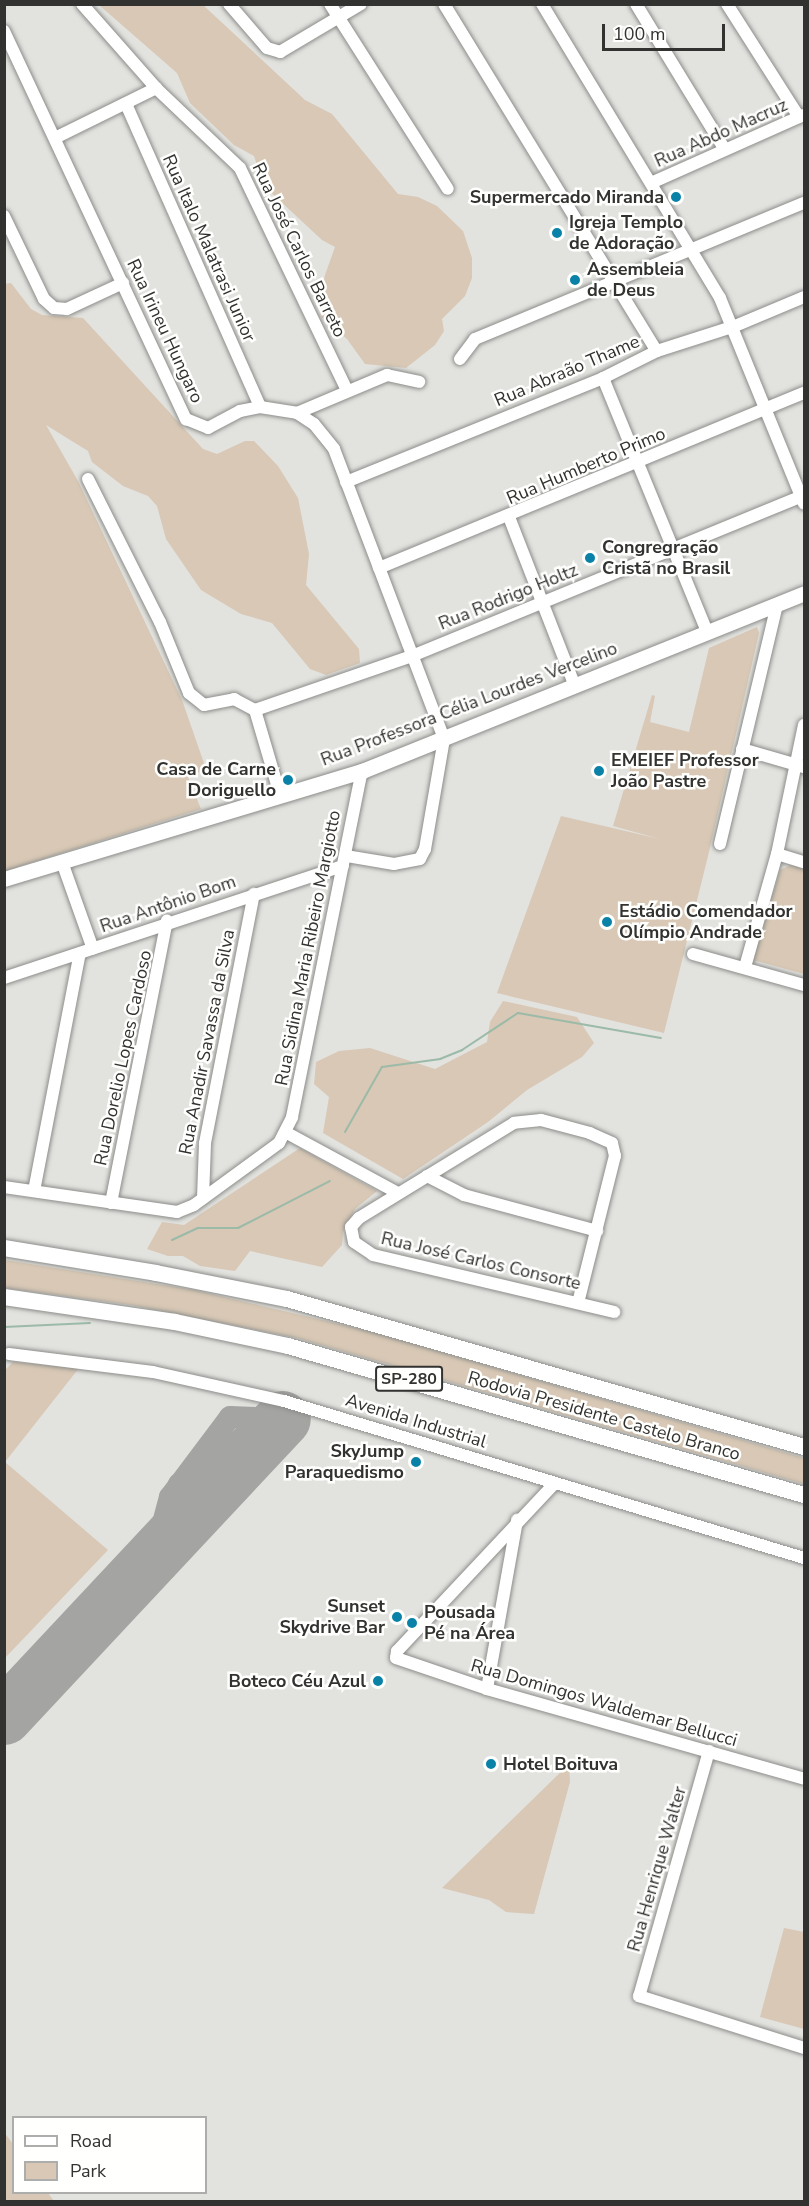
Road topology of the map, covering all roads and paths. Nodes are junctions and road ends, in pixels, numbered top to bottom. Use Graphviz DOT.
graph roads {
  1 [pos="82,4"];
  2 [pos="229,4"];
  3 [pos="330,4"];
  4 [pos="361,4"];
  5 [pos="444,4"];
  6 [pos="542,4"];
  7 [pos="636,4"];
  8 [pos="727,4"];
  9 [pos="341,18"];
  10 [pos="4,31"];
  11 [pos="156,88"];
  12 [pos="126,104"];
  13 [pos="802,116"];
  14 [pos="55,138"];
  15 [pos="724,148"];
  16 [pos="651,183"];
  17 [pos="448,189"];
  18 [pos="804,203"];
  19 [pos="4,216"];
  20 [pos="693,250"];
  21 [pos="614,281"];
  22 [pos="123,283"];
  23 [pos="804,297"];
  24 [pos="735,326"];
  25 [pos="657,351"];
  26 [pos="460,359"];
  27 [pos="603,378"];
  28 [pos="419,382"];
  29 [pos="347,390"];
  30 [pos="804,393"];
  31 [pos="260,407"];
  32 [pos="767,409"];
  33 [pos="297,413"];
  34 [pos="638,463"];
  35 [pos="88,479"];
  36 [pos="346,482"];
  37 [pos="803,498"];
  38 [pos="509,517"];
  39 [pos="673,550"];
  40 [pos="379,567"];
  41 [pos="804,593"];
  42 [pos="542,604"];
  43 [pos="777,605"];
  44 [pos="707,631"];
  45 [pos="412,656"];
  46 [pos="574,686"];
  47 [pos="255,710"];
  48 [pos="804,725"];
  49 [pos="444,739"];
  50 [pos="742,749"];
  51 [pos="800,765"];
  52 [pos="362,771"];
  53 [pos="280,795"];
  54 [pos="720,844"];
  55 [pos="777,854"];
  56 [pos="344,861"];
  57 [pos="62,862"];
  58 [pos="804,862"];
  59 [pos="4,879"];
  60 [pos="254,894"];
  61 [pos="167,921"];
  62 [pos="93,948"];
  63 [pos="81,953"];
  64 [pos="693,954"];
  65 [pos="745,967"];
  66 [pos="4,978"];
  67 [pos="804,985"];
  68 [pos="287,1133"];
  69 [pos="427,1176"];
  70 [pos="4,1187"];
  71 [pos="34,1191"];
  72 [pos="398,1193"];
  73 [pos="203,1198"];
  74 [pos="111,1203"];
  75 [pos="597,1231"];
  76 [pos="4,1248"];
  77 [pos="4,1297"];
  78 [pos="578,1303"];
  79 [pos="614,1312"];
  80 [pos="9,1354"];
  81 [pos="804,1447"];
  82 [pos="555,1483"];
  83 [pos="804,1495"];
  84 [pos="517,1520"];
  85 [pos="804,1558"];
  86 [pos="487,1689"];
  87 [pos="709,1751"];
  88 [pos="804,1779"];
  89 [pos="804,2048"];
  1 -- 11 [label="street, Rua José Carlos Barreto"];
  2 -- 9 [label="street"];
  3 -- 9 [label="street"];
  4 -- 9 [label="street"];
  5 -- 21 [label="street"];
  6 -- 16 [label="street"];
  7 -- 15 [label="street"];
  8 -- 13 [label="street"];
  9 -- 17 [label="street"];
  10 -- 14 [label="street, Rua Irineu Hungaro"];
  11 -- 12 [label="street"];
  11 -- 29 [label="street, Rua José Carlos Barreto"];
  12 -- 14 [label="street"];
  12 -- 31 [label="street, Rua Italo Malatrasi Junior"];
  13 -- 15 [label="street, Rua Abdo Macruz"];
  14 -- 22 [label="street, Rua Irineu Hungaro"];
  15 -- 16 [label="street, Rua Abdo Macruz"];
  16 -- 20 [label="street"];
  18 -- 20 [label="street"];
  19 -- 22 [label="street"];
  20 -- 21 [label="street"];
  20 -- 24 [label="street"];
  21 -- 25 [label="street"];
  21 -- 26 [label="street"];
  22 -- 31 [label="street, Rua Irineu Hungaro"];
  23 -- 24 [label="street, Rua Abraão Thame"];
  24 -- 25 [label="street, Rua Abraão Thame"];
  24 -- 32 [label="street"];
  25 -- 27 [label="street, Rua Abraão Thame"];
  27 -- 34 [label="street"];
  27 -- 36 [label="street, Rua Abraão Thame"];
  28 -- 29 [label="street"];
  29 -- 33 [label="street"];
  30 -- 32 [label="street, Rua Humberto Primo"];
  31 -- 33 [label="street, Rua Irineu Hungaro"];
  32 -- 34 [label="street, Rua Humberto Primo"];
  32 -- 37 [label="street"];
  33 -- 36 [label="street"];
  34 -- 38 [label="street, Rua Humberto Primo"];
  34 -- 39 [label="street"];
  35 -- 47 [label="street"];
  36 -- 40 [label="street"];
  37 -- 39 [label="street, Rua Rodrigo Holtz"];
  38 -- 40 [label="street, Rua Humberto Primo"];
  38 -- 42 [label="street"];
  39 -- 42 [label="street, Rua Rodrigo Holtz"];
  39 -- 44 [label="street"];
  40 -- 45 [label="street"];
  41 -- 43 [label="main road, Rua Professora Célia Lourdes Vercelino"];
  42 -- 45 [label="street, Rua Rodrigo Holtz"];
  42 -- 46 [label="street"];
  43 -- 44 [label="main road, Rua Professora Célia Lourdes Vercelino"];
  43 -- 50 [label="street"];
  44 -- 46 [label="main road, Rua Professora Célia Lourdes Vercelino"];
  45 -- 47 [label="street, Rua Rodrigo Holtz"];
  45 -- 49 [label="street"];
  46 -- 49 [label="main road, Rua Professora Célia Lourdes Vercelino"];
  47 -- 53 [label="street"];
  48 -- 51 [label="street"];
  49 -- 52 [label="main road, Rua Professora Célia Lourdes Vercelino"];
  49 -- 56 [label="street"];
  50 -- 51 [label="street"];
  50 -- 54 [label="street"];
  51 -- 55 [label="street"];
  52 -- 53 [label="main road, Rua Professora Célia Lourdes Vercelino"];
  52 -- 56 [label="street, Rua Sidina Maria Ribeiro Margiotto"];
  53 -- 57 [label="main road, Rua Professora Célia Lourdes Vercelino"];
  55 -- 58 [label="street"];
  55 -- 65 [label="street"];
  56 -- 60 [label="street, Rua Antônio Bom"];
  56 -- 68 [label="street, Rua Sidina Maria Ribeiro Margiotto"];
  57 -- 59 [label="main road, Rua Professora Célia Lourdes Vercelino"];
  57 -- 62 [label="street"];
  60 -- 61 [label="street, Rua Antônio Bom"];
  60 -- 73 [label="street, Rua Anadir Savassa da Silva"];
  61 -- 62 [label="street, Rua Antônio Bom"];
  61 -- 74 [label="street, Rua Dorelio Lopes Cardoso"];
  62 -- 63 [label="street, Rua Antônio Bom"];
  63 -- 66 [label="street, Rua Antônio Bom"];
  63 -- 71 [label="street"];
  64 -- 65 [label="street"];
  65 -- 67 [label="street"];
  68 -- 72 [label="street"];
  68 -- 73 [label="street"];
  69 -- 72 [label="street"];
  69 -- 75 [label="street"];
  69 -- 75 [label="street"];
  70 -- 71 [label="street"];
  71 -- 74 [label="street"];
  72 -- 78 [label="street, Rua José Carlos Consorte"];
  73 -- 74 [label="street"];
  75 -- 78 [label="street"];
  76 -- 81 [label="highway, Rodovia Presidente Castelo Branco / SP-280"];
  77 -- 83 [label="highway, Rodovia Presidente Castelo Branco / SP-280"];
  78 -- 79 [label="street, Rua José Carlos Consorte"];
  80 -- 82 [label="street, Avenida Industrial"];
  82 -- 84 [label="street"];
  82 -- 85 [label="street, Avenida Industrial"];
  84 -- 86 [label="street"];
  84 -- 86 [label="street, Rua Domingos Waldemar Bellucci"];
  86 -- 87 [label="street, Rua Domingos Waldemar Bellucci"];
  87 -- 88 [label="street, Rua Domingos Waldemar Bellucci"];
  87 -- 89 [label="street, Rua Henrique Walter"];
}
